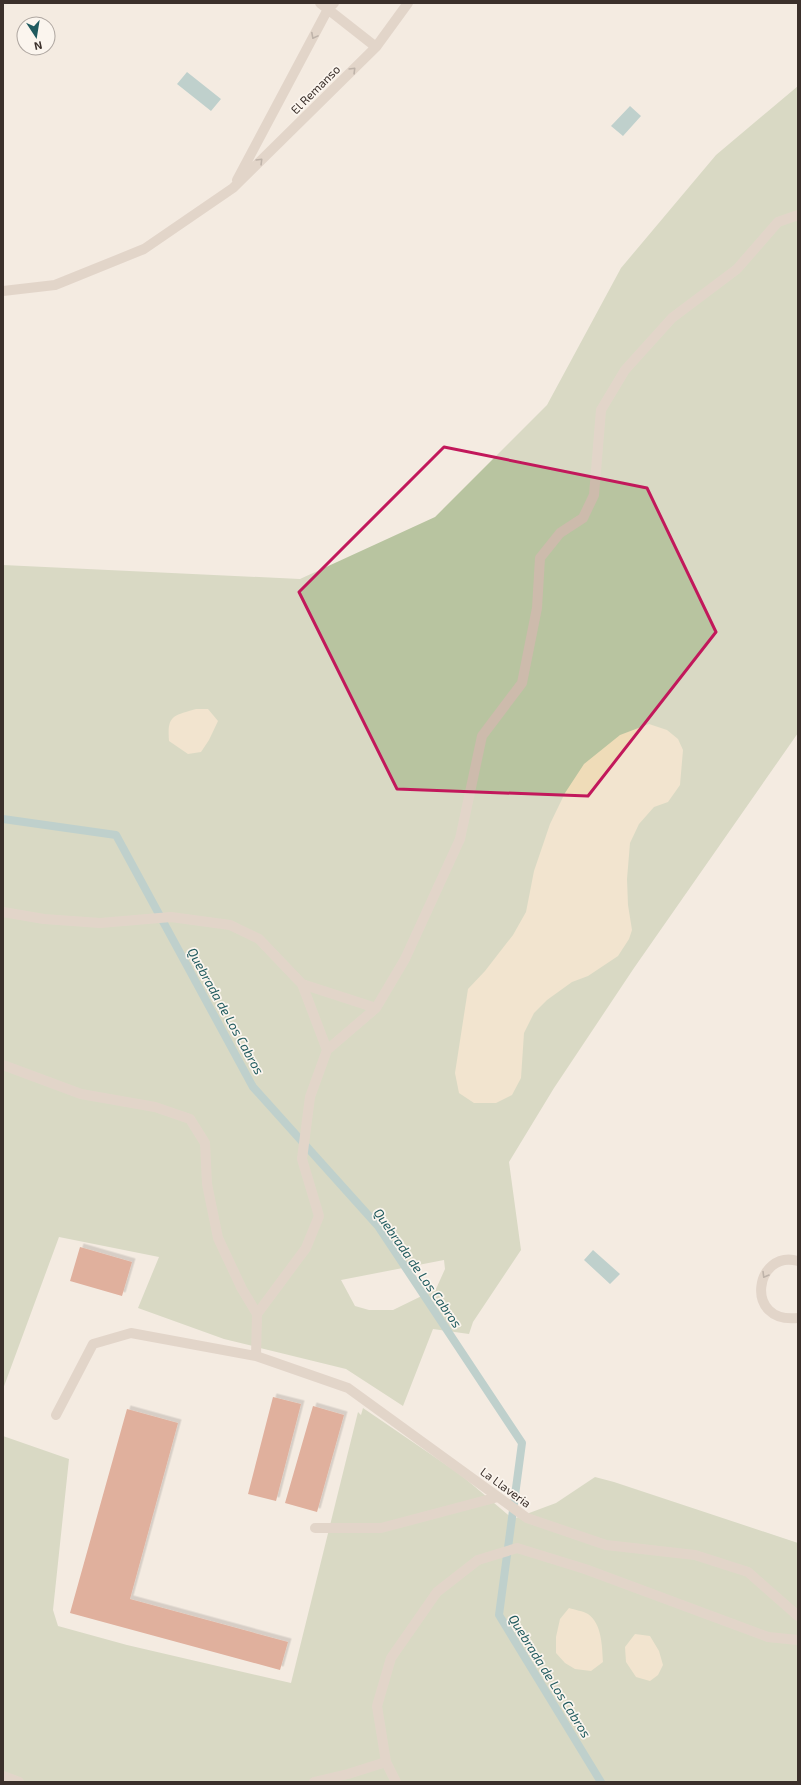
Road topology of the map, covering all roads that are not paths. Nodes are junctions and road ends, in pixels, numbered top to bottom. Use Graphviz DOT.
graph roads {
  1 [pos="408,3"];
  2 [pos="327,5"];
  3 [pos="376,47"];
  4 [pos="232,188"];
  5 [pos="798,215"];
  6 [pos="3,292"];
  7 [pos="3,912"];
  8 [pos="302,984"];
  9 [pos="376,1008"];
  10 [pos="327,1050"];
  11 [pos="3,1065"];
  12 [pos="798,1261"];
  13 [pos="257,1314"];
  14 [pos="798,1318"];
  15 [pos="256,1356"];
  16 [pos="56,1415"];
  17 [pos="498,1497"];
  18 [pos="315,1528"];
  19 [pos="798,1616"];
  20 [pos="798,1640"];
  21 [pos="386,1762"];
  22 [pos="3,1776"];
  23 [pos="19,1782"];
  24 [pos="314,1782"];
  25 [pos="396,1782"];
  1 -- 3 [label="street, El Remanso"];
  2 -- 3 [label="street"];
  2 -- 4 [label="street, El Remanso, one-way"];
  4 -- 3 [label="street, El Remanso, one-way"];
  4 -- 6 [label="street, El Remanso"];
  5 -- 9 [label="street"];
  7 -- 8 [label="street"];
  8 -- 9 [label="street"];
  8 -- 10 [label="street"];
  9 -- 10 [label="street"];
  10 -- 13 [label="street"];
  11 -- 13 [label="street"];
  12 -- 14 [label="street, one-way"];
  13 -- 15 [label="street"];
  15 -- 16 [label="street, La Llaveria"];
  15 -- 17 [label="street, La Llaveria"];
  17 -- 18 [label="street"];
  17 -- 19 [label="street, La Llaveria"];
  20 -- 21 [label="street"];
  21 -- 24 [label="street"];
  21 -- 25 [label="street"];
  22 -- 23 [label="street"];
}
